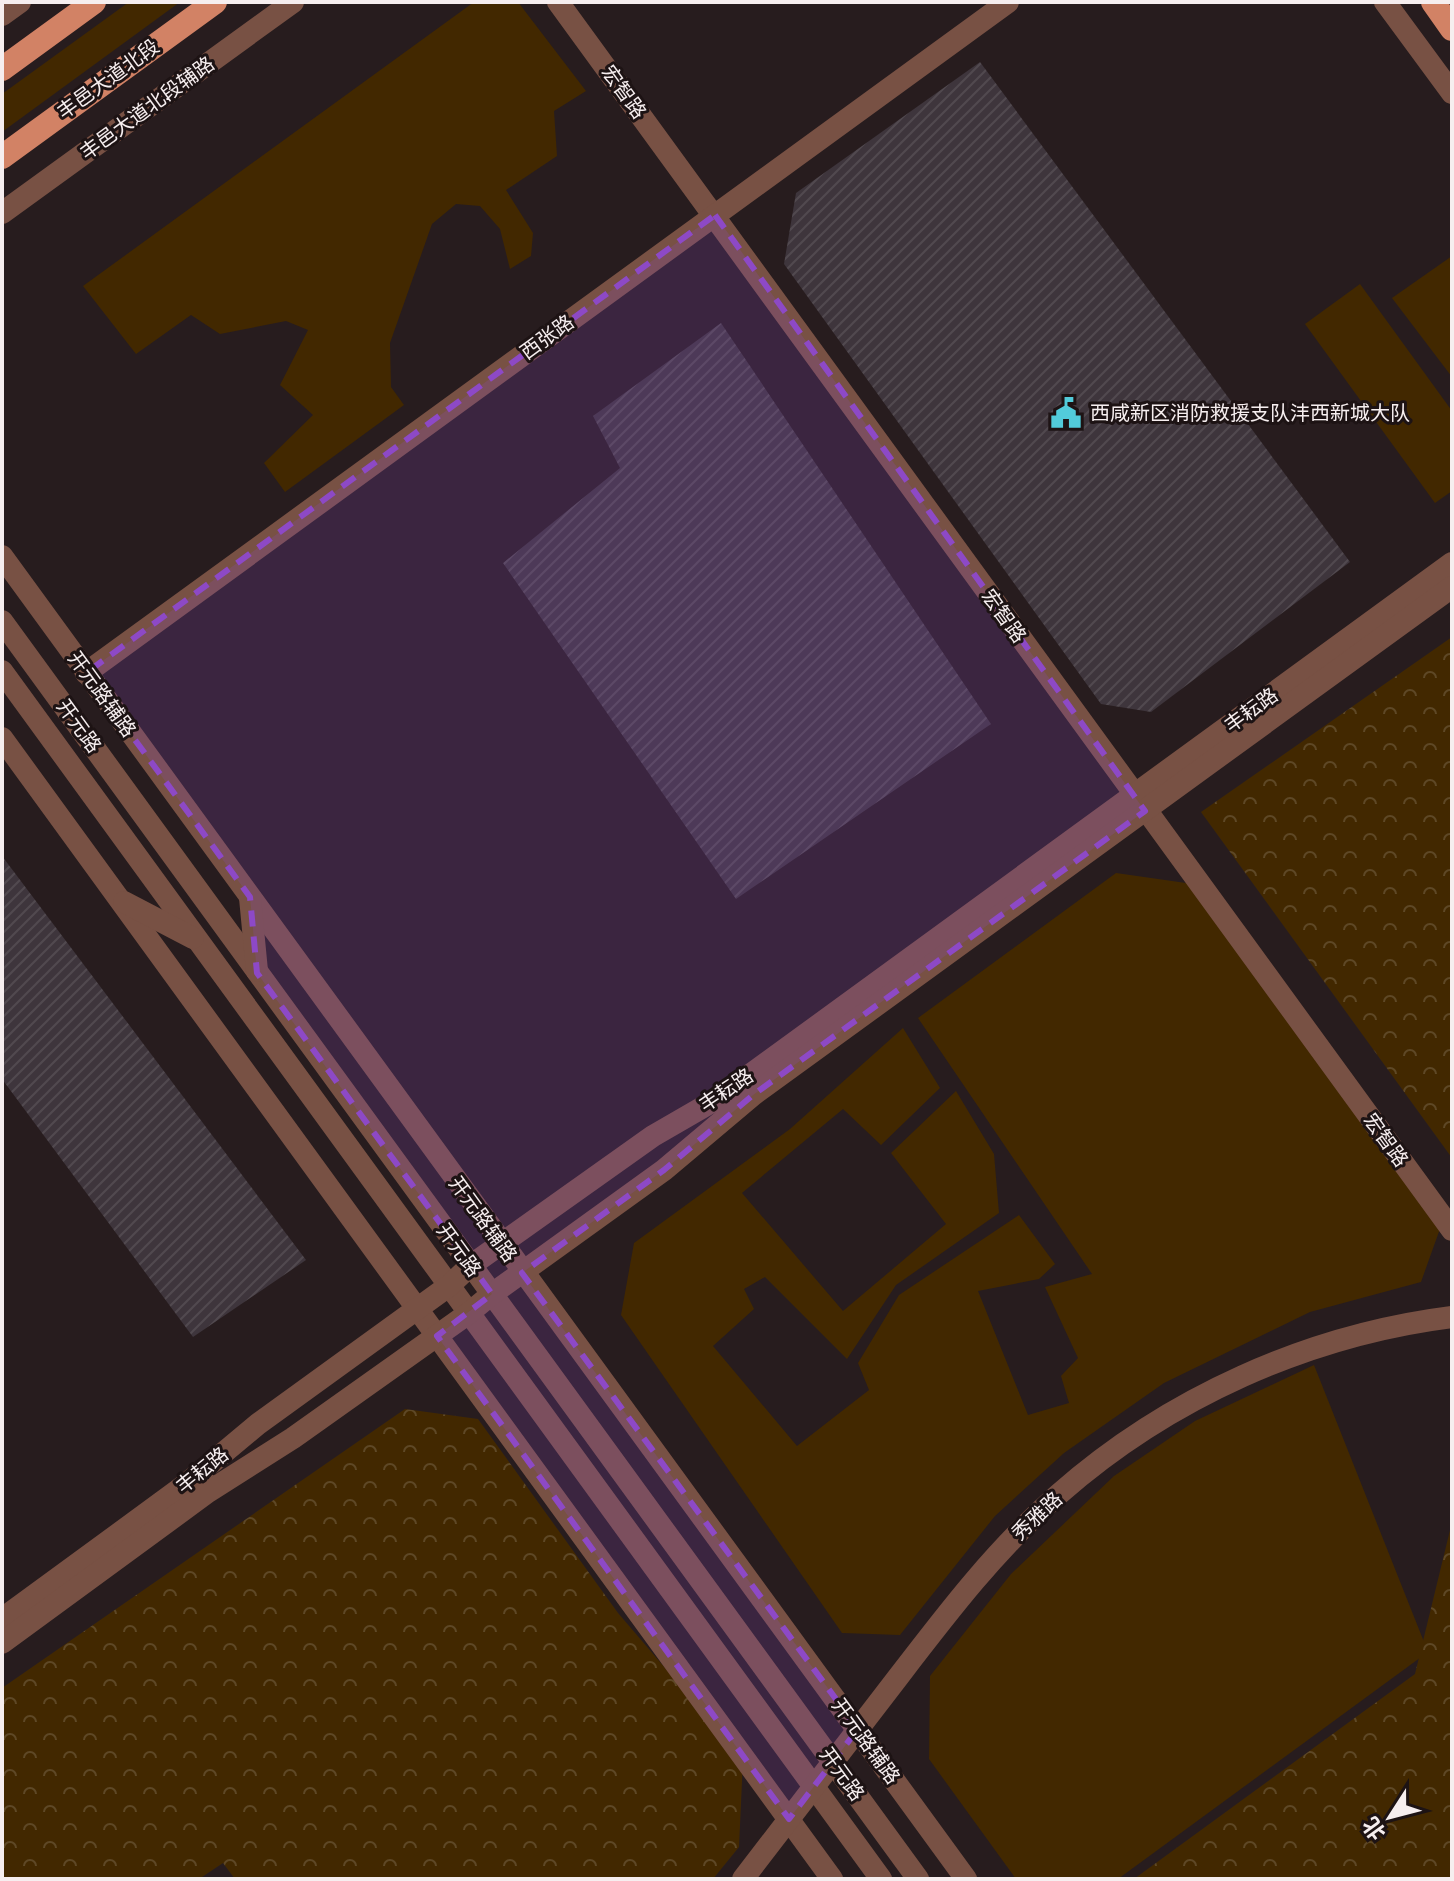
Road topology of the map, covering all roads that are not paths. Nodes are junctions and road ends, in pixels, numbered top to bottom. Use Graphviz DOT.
graph roads {
  1 [pos="20,2"];
  2 [pos="94,2"];
  3 [pos="215,2"];
  4 [pos="293,2"];
  5 [pos="558,2"];
  6 [pos="1008,2"];
  7 [pos="1385,2"];
  8 [pos="1433,2"];
  9 [pos="2,15"];
  10 [pos="1452,29"];
  11 [pos="2,69"];
  12 [pos="1452,93"];
  13 [pos="2,157"];
  14 [pos="2,213"];
  15 [pos="715,215"];
  16 [pos="5,562"];
  17 [pos="1452,563"];
  18 [pos="1452,587"];
  19 [pos="2,621"];
  20 [pos="2,671"];
  21 [pos="86,673"];
  22 [pos="2,738"];
  23 [pos="1140,803"];
  24 [pos="250,897"];
  25 [pos="120,900"];
  26 [pos="199,941"];
  27 [pos="257,973"];
  28 [pos="1452,1230"];
  29 [pos="501,1244"];
  30 [pos="470,1266"];
  31 [pos="522,1273"];
  32 [pos="450,1285"];
  33 [pos="492,1294"];
  34 [pos="417,1308"];
  35 [pos="469,1313"];
  36 [pos="1452,1317"];
  37 [pos="437,1336"];
  38 [pos="2,1619"];
  39 [pos="2,1643"];
  40 [pos="858,1729"];
  41 [pos="833,1761"];
  42 [pos="814,1786"];
  43 [pos="789,1819"];
  44 [pos="743,1879"];
  45 [pos="832,1879"];
  46 [pos="881,1879"];
  47 [pos="918,1879"];
  48 [pos="966,1879"];
  1 -- 9 [label="street"];
  2 -- 11 [label="main road"];
  3 -- 13 [label="main road, 丰邑大道北段"];
  4 -- 14 [label="street, 丰邑大道北段辅路"];
  5 -- 15 [label="street, 宏智路"];
  6 -- 15 [label="street, 西张路"];
  7 -- 12 [label="street"];
  8 -- 10 [label="main road"];
  15 -- 21 [label="street, 西张路"];
  15 -- 23 [label="street, 宏智路"];
  16 -- 21 [label="street, 开元路辅路"];
  17 -- 23 [label="street, 丰耘路"];
  18 -- 23 [label="street, 丰耘路"];
  19 -- 27 [label="street, 开元路"];
  20 -- 26 [label="street, 开元路"];
  21 -- 24 [label="street, 开元路辅路"];
  22 -- 25 [label="street"];
  23 -- 28 [label="street, 宏智路"];
  23 -- 29 [label="street, 丰耘路"];
  23 -- 31 [label="street, 丰耘路"];
  24 -- 27 [label="street"];
  24 -- 29 [label="street, 开元路辅路"];
  25 -- 26 [label="street"];
  25 -- 34 [label="street"];
  26 -- 32 [label="street, 开元路"];
  27 -- 30 [label="street, 开元路"];
  29 -- 30 [label="street, 丰耘路"];
  29 -- 31 [label="street, 开元路辅路"];
  30 -- 32 [label="street, 丰耘路"];
  30 -- 33 [label="street, 开元路"];
  31 -- 33 [label="street, 丰耘路"];
  31 -- 40 [label="street, 开元路辅路"];
  32 -- 34 [label="street, 丰耘路"];
  32 -- 35 [label="street, 开元路"];
  33 -- 35 [label="street, 丰耘路"];
  33 -- 41 [label="street, 开元路"];
  34 -- 37 [label="street"];
  34 -- 38 [label="street, 丰耘路"];
  35 -- 37 [label="street, 丰耘路"];
  35 -- 42 [label="street, 开元路"];
  36 -- 40 [label="street, 秀雅路"];
  37 -- 39 [label="street, 丰耘路"];
  37 -- 43 [label="street"];
  40 -- 41 [label="street, 秀雅路"];
  40 -- 48 [label="street, 开元路辅路"];
  41 -- 42 [label="street, 秀雅路"];
  41 -- 47 [label="street, 开元路"];
  42 -- 43 [label="street, 秀雅路"];
  42 -- 46 [label="street, 开元路"];
  43 -- 44 [label="street, 秀雅路"];
  43 -- 45 [label="street"];
}
